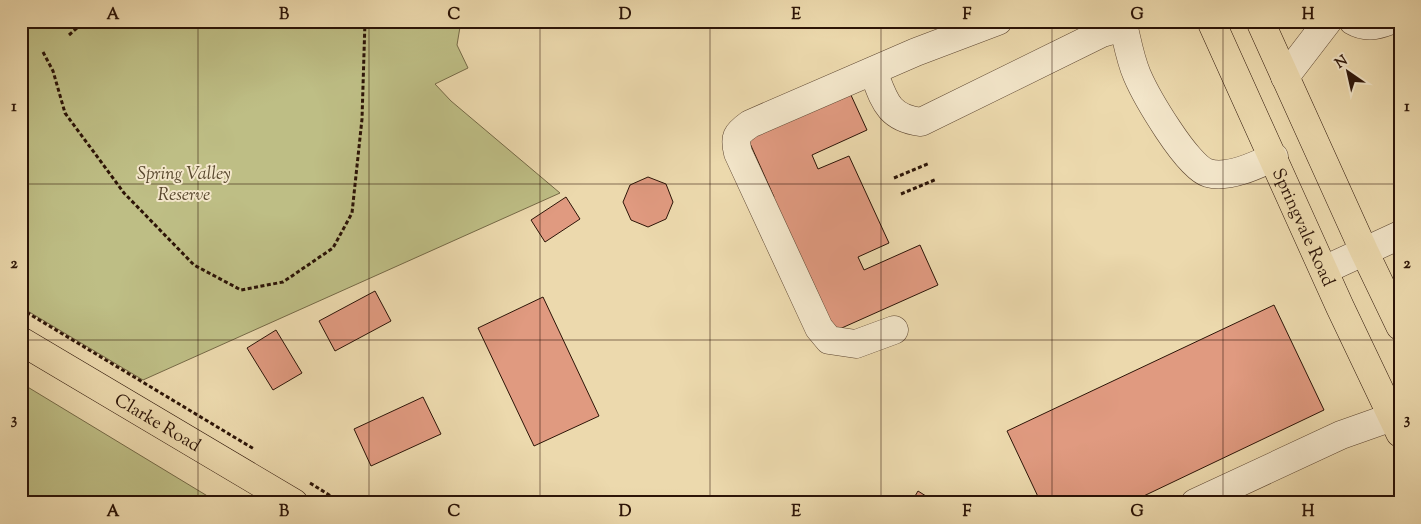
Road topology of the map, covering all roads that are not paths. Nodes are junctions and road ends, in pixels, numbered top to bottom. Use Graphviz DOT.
graph roads {
  1 [pos="998,21"];
  2 [pos="1211,21"];
  3 [pos="1260,21"];
  4 [pos="1328,21"];
  5 [pos="1353,21"];
  6 [pos="1389,21"];
  7 [pos="1107,25"];
  8 [pos="873,71"];
  9 [pos="1285,77"];
  10 [pos="1274,157"];
  11 [pos="1400,235"];
  12 [pos="1364,251"];
  13 [pos="1324,270"];
  14 [pos="1400,326"];
  15 [pos="894,330"];
  16 [pos="21,340"];
  17 [pos="1396,425"];
  18 [pos="301,493"];
  19 [pos="1195,503"];
  1 -- 8 [label="street"];
  2 -- 10 [label="main road, Springvale Road"];
  3 -- 9 [label="main road"];
  4 -- 9 [label="street"];
  5 -- 6 [label="street"];
  7 -- 8 [label="street"];
  7 -- 10 [label="street"];
  8 -- 15 [label="street"];
  9 -- 12 [label="main road"];
  10 -- 13 [label="main road, Springvale Road"];
  11 -- 12 [label="street"];
  12 -- 13 [label="street"];
  12 -- 14 [label="main road"];
  13 -- 17 [label="main road, Springvale Road"];
  16 -- 18 [label="main road, Clarke Road"];
  17 -- 19 [label="street"];
}
